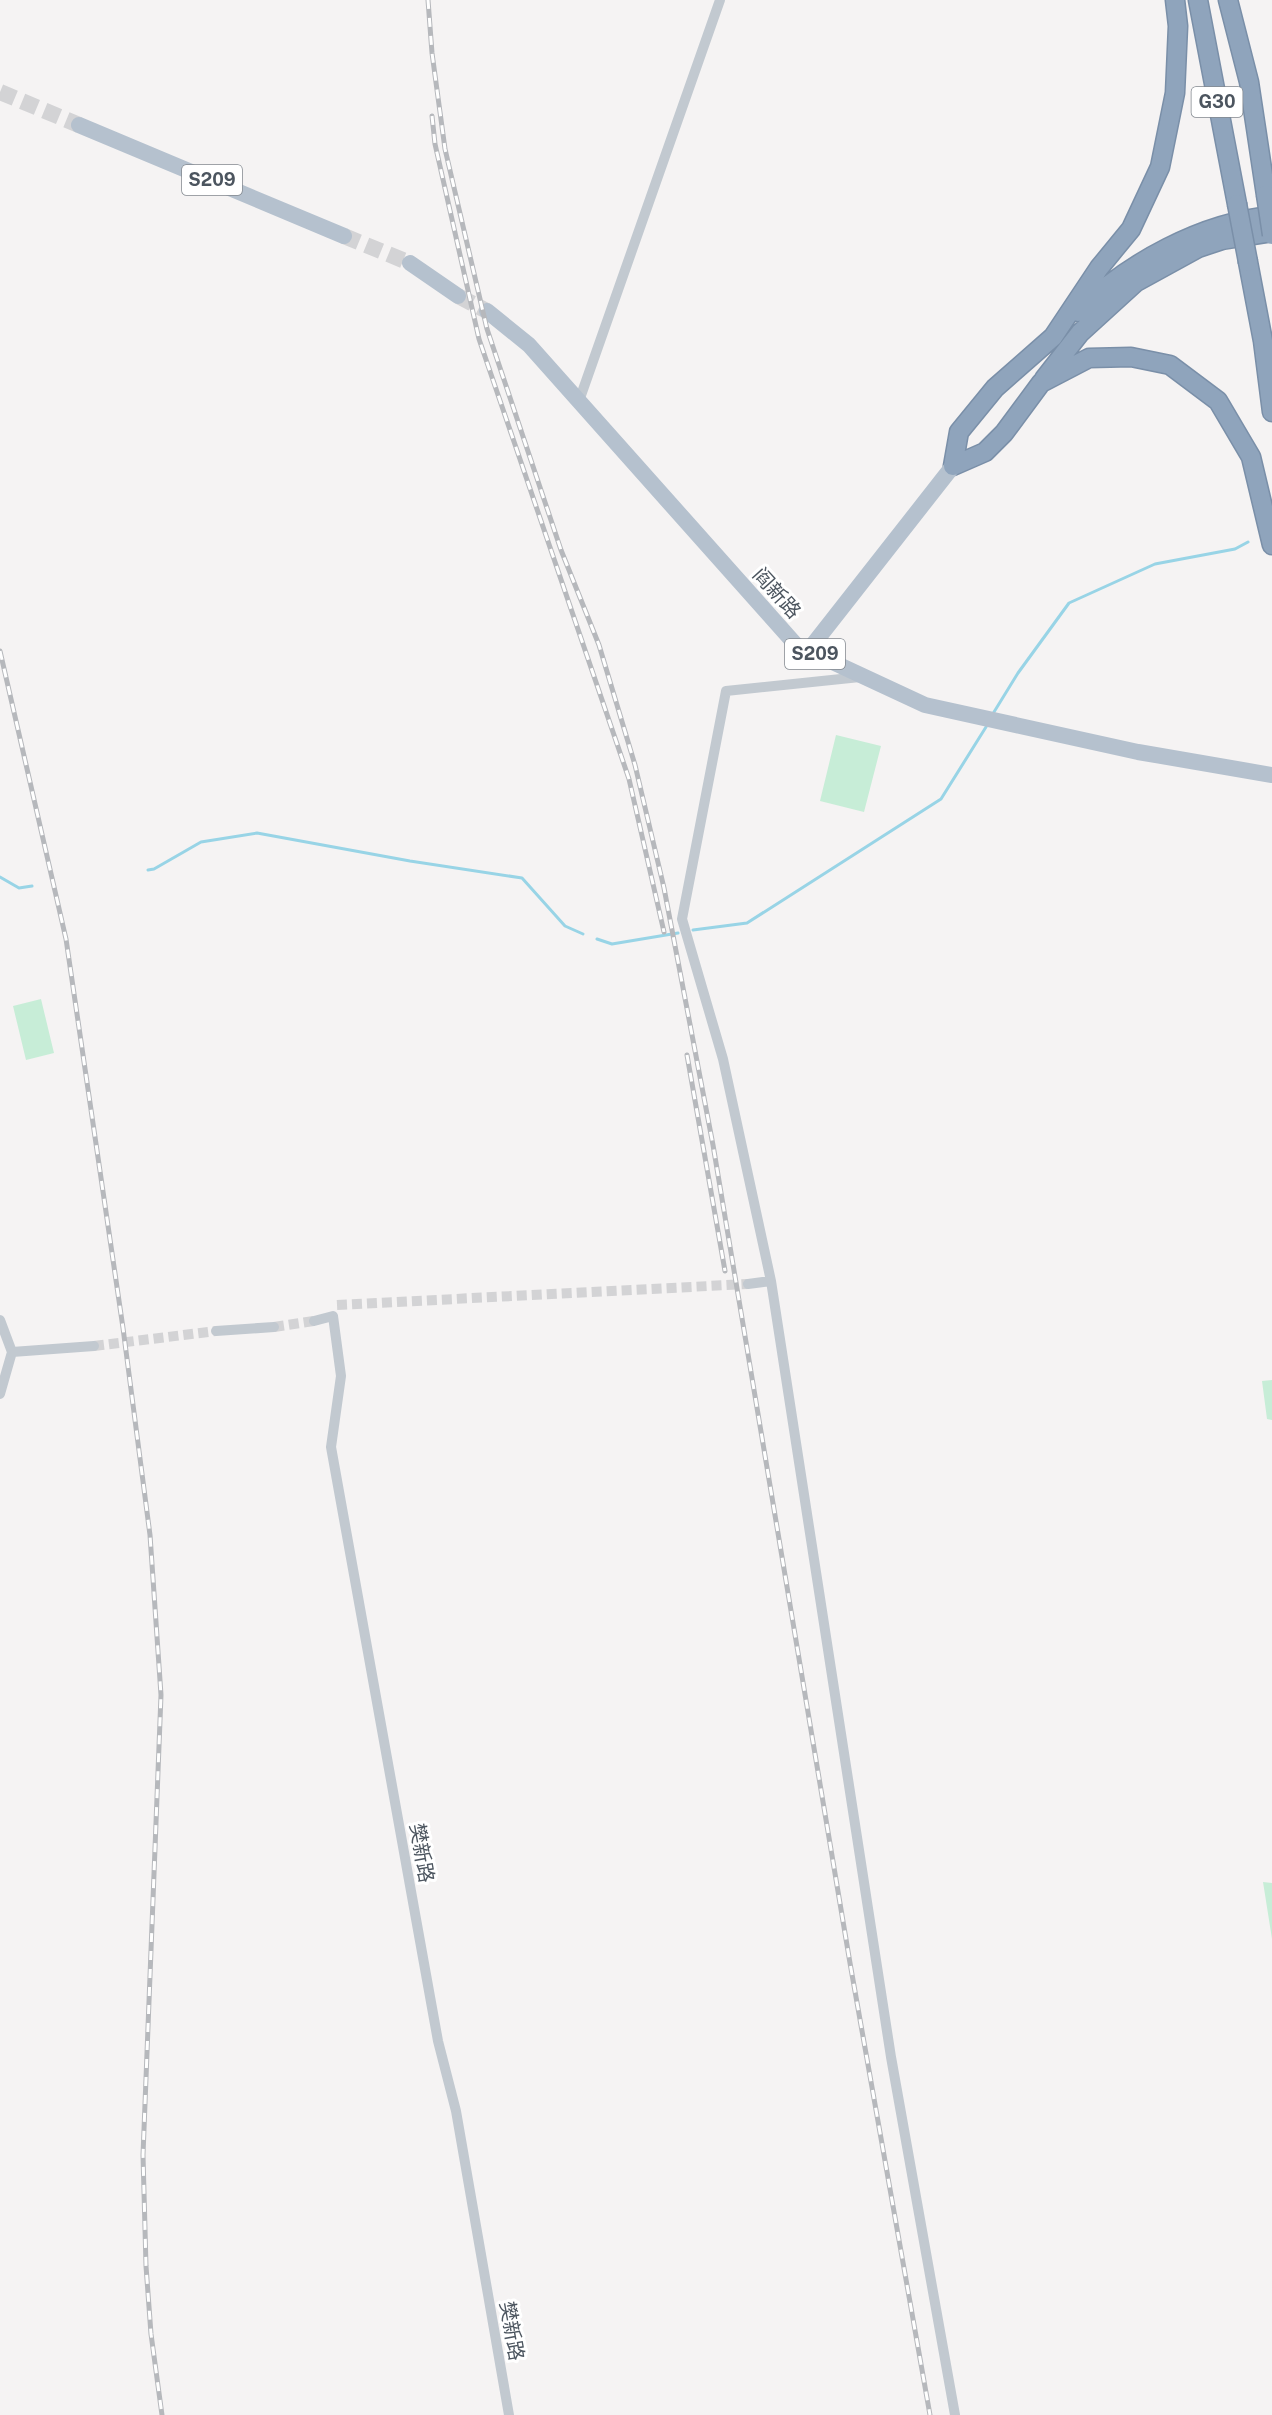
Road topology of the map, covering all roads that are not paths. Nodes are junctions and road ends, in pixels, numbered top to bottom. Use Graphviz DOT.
graph roads {
  1 [pos="720,0"];
  2 [pos="1175,0"];
  3 [pos="1198,0"];
  4 [pos="1228,0"];
  5 [pos="1249,82"];
  6 [pos="79,125"];
  7 [pos="1272,168"];
  8 [pos="1272,216"];
  9 [pos="1272,233"];
  10 [pos="344,236"];
  11 [pos="410,263"];
  12 [pos="458,296"];
  13 [pos="487,312"];
  14 [pos="1053,337"];
  15 [pos="1041,382"];
  16 [pos="579,401"];
  17 [pos="1272,412"];
  18 [pos="952,465"];
  19 [pos="1272,545"];
  20 [pos="808,651"];
  21 [pos="863,676"];
  22 [pos="1272,775"];
  23 [pos="771,1281"];
  24 [pos="748,1284"];
  25 [pos="0,1320"];
  26 [pos="314,1321"];
  27 [pos="274,1327"];
  28 [pos="216,1331"];
  29 [pos="94,1346"];
  30 [pos="12,1352"];
  31 [pos="0,1394"];
  32 [pos="509,2415"];
  33 [pos="955,2415"];
  1 -- 16 [label="street"];
  2 -- 14 [label="highway"];
  3 -- 17 [label="highway, G30, bridge"];
  4 -- 5 [label="highway, G30"];
  5 -- 7 [label="highway"];
  5 -- 9 [label="highway, G30, bridge"];
  6 -- 10 [label="main road, S209"];
  8 -- 14 [label="highway"];
  9 -- 15 [label="highway"];
  11 -- 12 [label="main road"];
  13 -- 16 [label="main road, 阎新路 / S209"];
  14 -- 18 [label="highway"];
  15 -- 18 [label="highway"];
  15 -- 19 [label="highway"];
  16 -- 20 [label="main road, 阎新路 / S209"];
  18 -- 20 [label="main road"];
  20 -- 21 [label="main road, 阎新路 / S209"];
  21 -- 22 [label="main road, 阎新路 / S209"];
  21 -- 23 [label="street"];
  23 -- 24 [label="street"];
  23 -- 33 [label="street"];
  25 -- 30 [label="street"];
  26 -- 32 [label="street, 樊新路"];
  27 -- 28 [label="street"];
  29 -- 30 [label="street"];
  30 -- 31 [label="street"];
}
